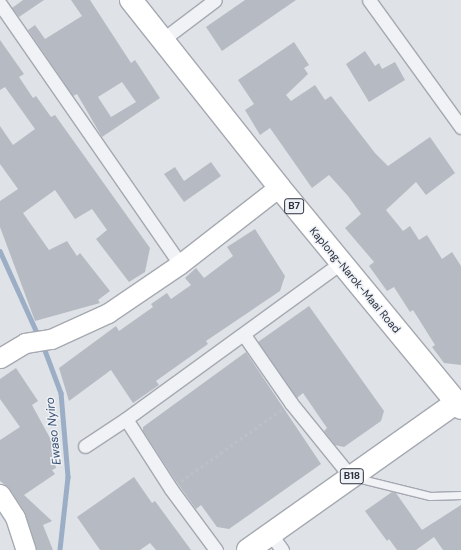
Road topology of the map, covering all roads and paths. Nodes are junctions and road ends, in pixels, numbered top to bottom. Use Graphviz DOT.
graph roads {
  1 [pos="132,0"];
  2 [pos="215,0"];
  3 [pos="369,0"];
  4 [pos="0,4"];
  5 [pos="162,40"];
  6 [pos="461,127"];
  7 [pos="279,187"];
  8 [pos="341,263"];
  9 [pos="180,264"];
  10 [pos="244,335"];
  11 [pos="0,358"];
  12 [pos="459,402"];
  13 [pos="291,403"];
  14 [pos="126,420"];
  15 [pos="84,446"];
  16 [pos="351,477"];
  17 [pos="171,489"];
  18 [pos="0,494"];
  19 [pos="461,494"];
  20 [pos="277,543"];
  21 [pos="26,550"];
  22 [pos="216,550"];
  23 [pos="248,550"];
  1 -- 5 [label="highway, Kaplong-Narok-Maai Road / B7"];
  2 -- 5 [label="street"];
  3 -- 6 [label="street"];
  4 -- 9 [label="street"];
  5 -- 7 [label="highway, Kaplong-Narok-Maai Road / B7"];
  7 -- 8 [label="highway, Kaplong-Narok-Maai Road / B7"];
  7 -- 9 [label="street"];
  8 -- 10 [label="street"];
  8 -- 12 [label="highway, Kaplong-Narok-Maai Road / B7"];
  9 -- 11 [label="street"];
  10 -- 13 [label="street"];
  10 -- 14 [label="street"];
  12 -- 16 [label="highway, B18"];
  13 -- 16 [label="street"];
  13 -- 17 [label="path"];
  14 -- 15 [label="street"];
  14 -- 17 [label="street"];
  16 -- 19 [label="lane"];
  16 -- 20 [label="highway, B18"];
  17 -- 22 [label="street"];
  18 -- 21 [label="street"];
  20 -- 23 [label="highway, B18"];
}
